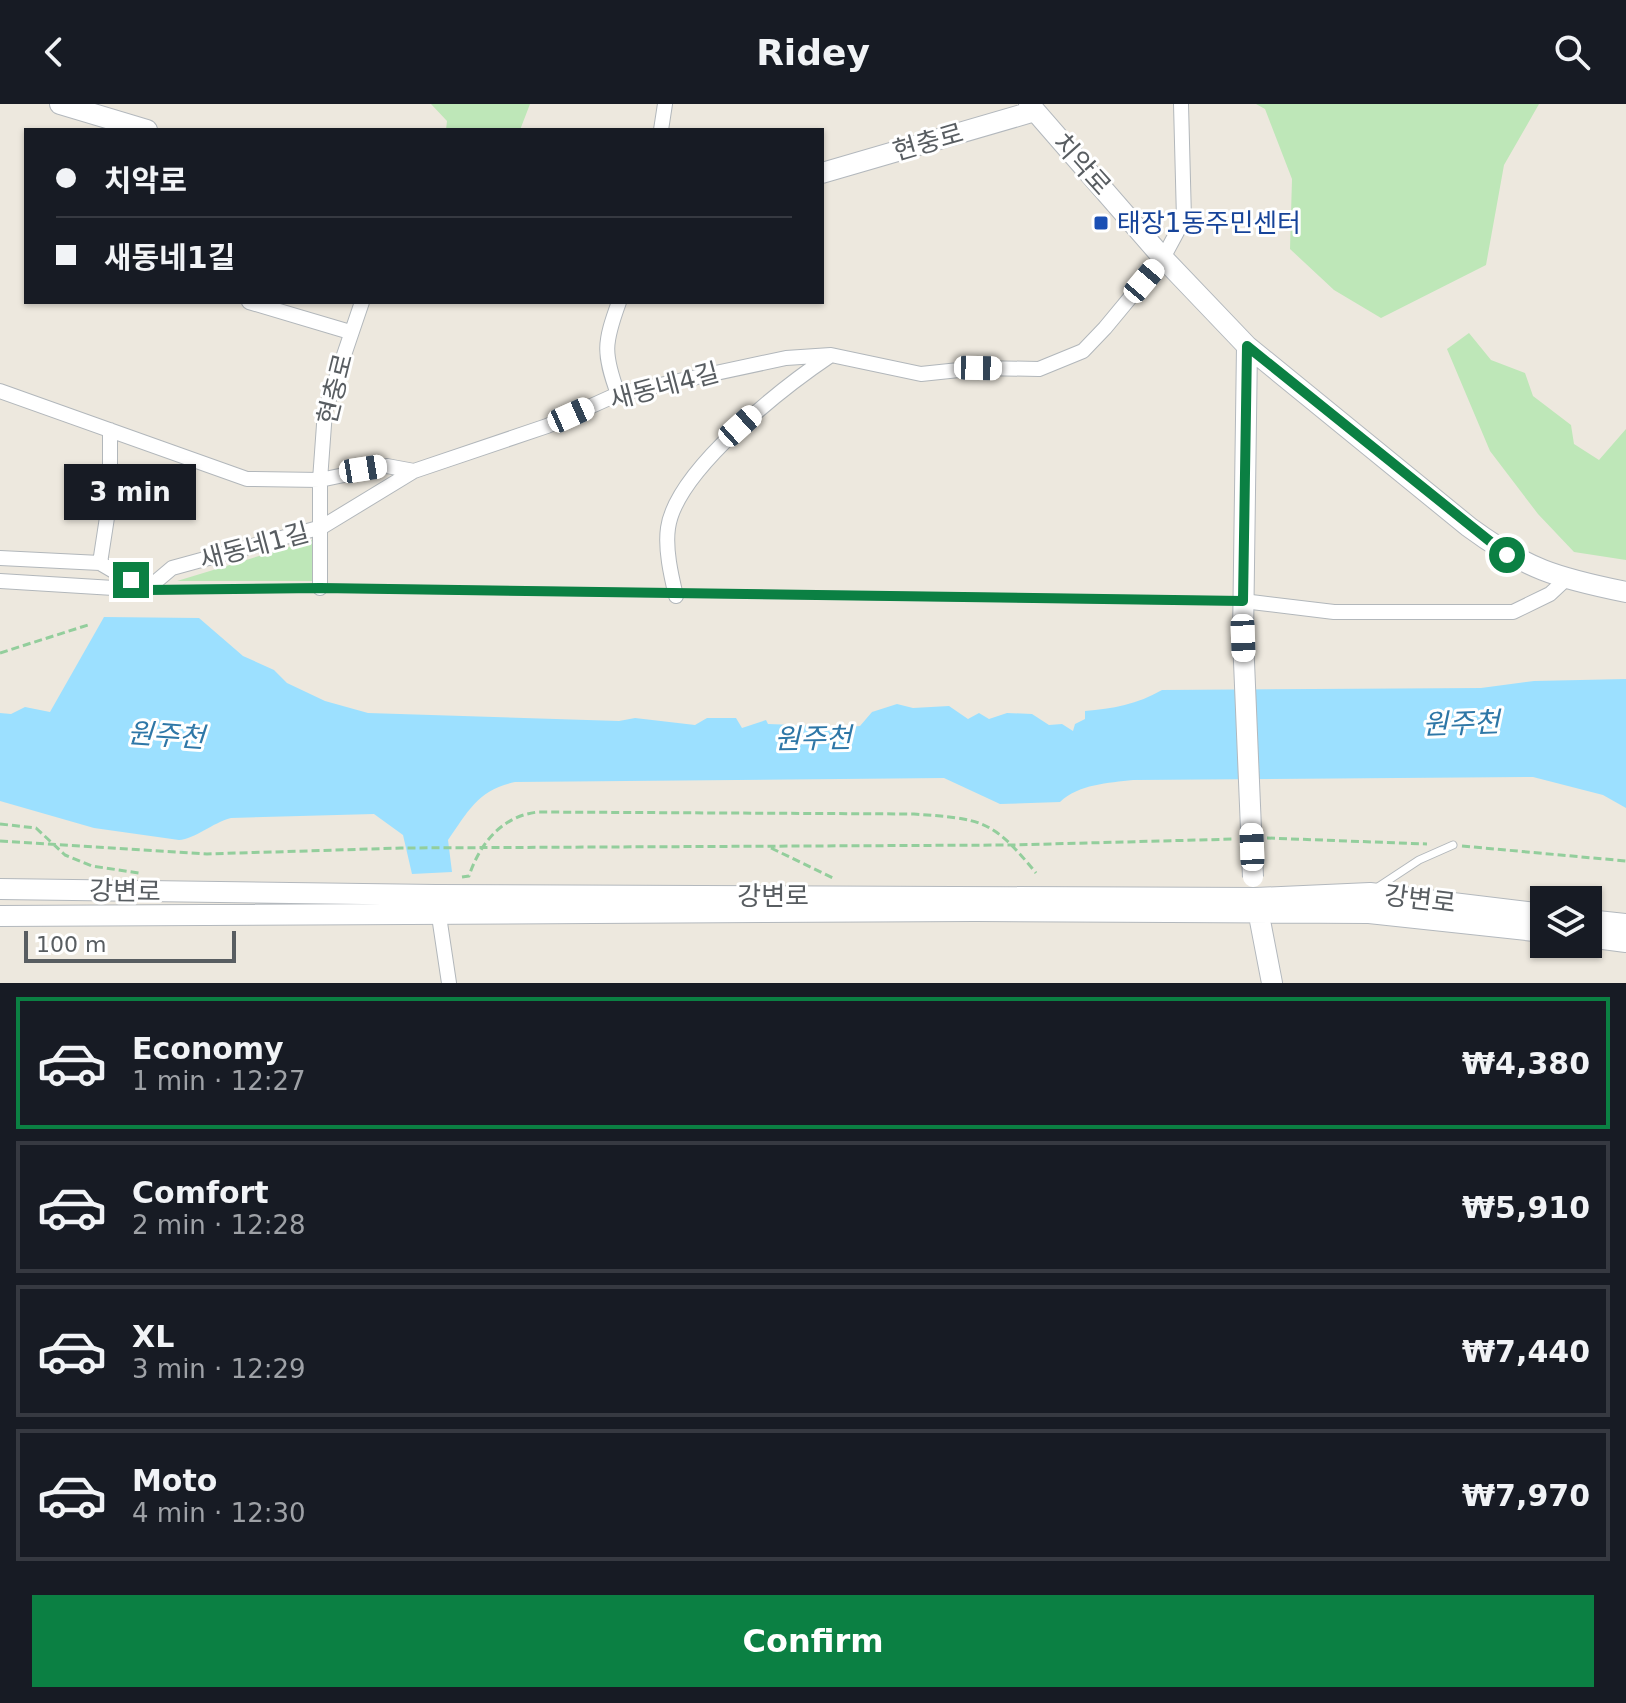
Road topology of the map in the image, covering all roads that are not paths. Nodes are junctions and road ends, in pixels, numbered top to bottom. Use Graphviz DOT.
graph roads {
  1 [pos="60,104"];
  2 [pos="665,104"];
  3 [pos="1181,104"];
  4 [pos="1036,106"];
  5 [pos="140,128"];
  6 [pos="661,128"];
  7 [pos="824,172"];
  8 [pos="1163,258"];
  9 [pos="256,304"];
  10 [pos="361,304"];
  11 [pos="618,304"];
  12 [pos="350,332"];
  13 [pos="1247,346"];
  14 [pos="831,355"];
  15 [pos="0,391"];
  16 [pos="618,394"];
  17 [pos="110,430"];
  18 [pos="414,471"];
  19 [pos="320,480"];
  20 [pos="322,527"];
  21 [pos="0,558"];
  22 [pos="100,563"];
  23 [pos="1565,580"];
  24 [pos="0,581"];
  25 [pos="320,588"];
  26 [pos="146,590"];
  27 [pos="1626,592"];
  28 [pos="676,596"];
  29 [pos="1243,601"];
  30 [pos="1453,845"];
  31 [pos="0,889"];
  32 [pos="1370,893"];
  33 [pos="438,905"];
  34 [pos="1258,906"];
  35 [pos="1530,912"];
  36 [pos="0,916"];
  37 [pos="1602,921"];
  38 [pos="1626,924"];
  39 [pos="1530,930"];
  40 [pos="1602,939"];
  41 [pos="1626,942"];
  42 [pos="449,983"];
  43 [pos="1272,983"];
  1 -- 5 [label="street"];
  2 -- 6 [label="street"];
  3 -- 8 [label="street, 새동네4길"];
  4 -- 7 [label="street, 현충로"];
  4 -- 8 [label="street, 치악로"];
  8 -- 13 [label="street, 치악로"];
  8 -- 14 [label="street, 새동네4길"];
  9 -- 12 [label="street"];
  10 -- 12 [label="street, 현충로"];
  11 -- 16 [label="street"];
  12 -- 19 [label="street, 현충로"];
  13 -- 23 [label="street, 치악로"];
  13 -- 29 [label="street"];
  14 -- 16 [label="street, 새동네4길"];
  14 -- 28 [label="street"];
  15 -- 17 [label="street, 새동네4길"];
  16 -- 18 [label="street, 새동네4길"];
  17 -- 19 [label="street, 새동네4길"];
  17 -- 22 [label="street"];
  18 -- 19 [label="street, 새동네4길"];
  18 -- 20 [label="street, 새동네1길"];
  19 -- 20 [label="street, 현충로"];
  20 -- 25 [label="street, 현충로"];
  20 -- 26 [label="street, 새동네1길"];
  21 -- 22 [label="street"];
  22 -- 26 [label="street"];
  23 -- 27 [label="street, 치악로"];
  23 -- 29 [label="street"];
  24 -- 26 [label="street"];
  25 -- 26 [label="lane, 새동네1길"];
  25 -- 28 [label="lane, 새동네1길"];
  28 -- 29 [label="lane, 새동네1길"];
  29 -- 34 [label="street, bridge"];
  30 -- 32 [label="lane"];
  31 -- 33 [label="street, 강변로"];
  32 -- 34 [label="street, 강변로"];
  32 -- 35 [label="street, 강변로"];
  33 -- 34 [label="street, 강변로"];
  33 -- 36 [label="street, 강변로"];
  33 -- 42 [label="street"];
  34 -- 39 [label="street, 강변로"];
  34 -- 43 [label="street"];
  37 -- 38 [label="street"];
  40 -- 41 [label="street"];
}
